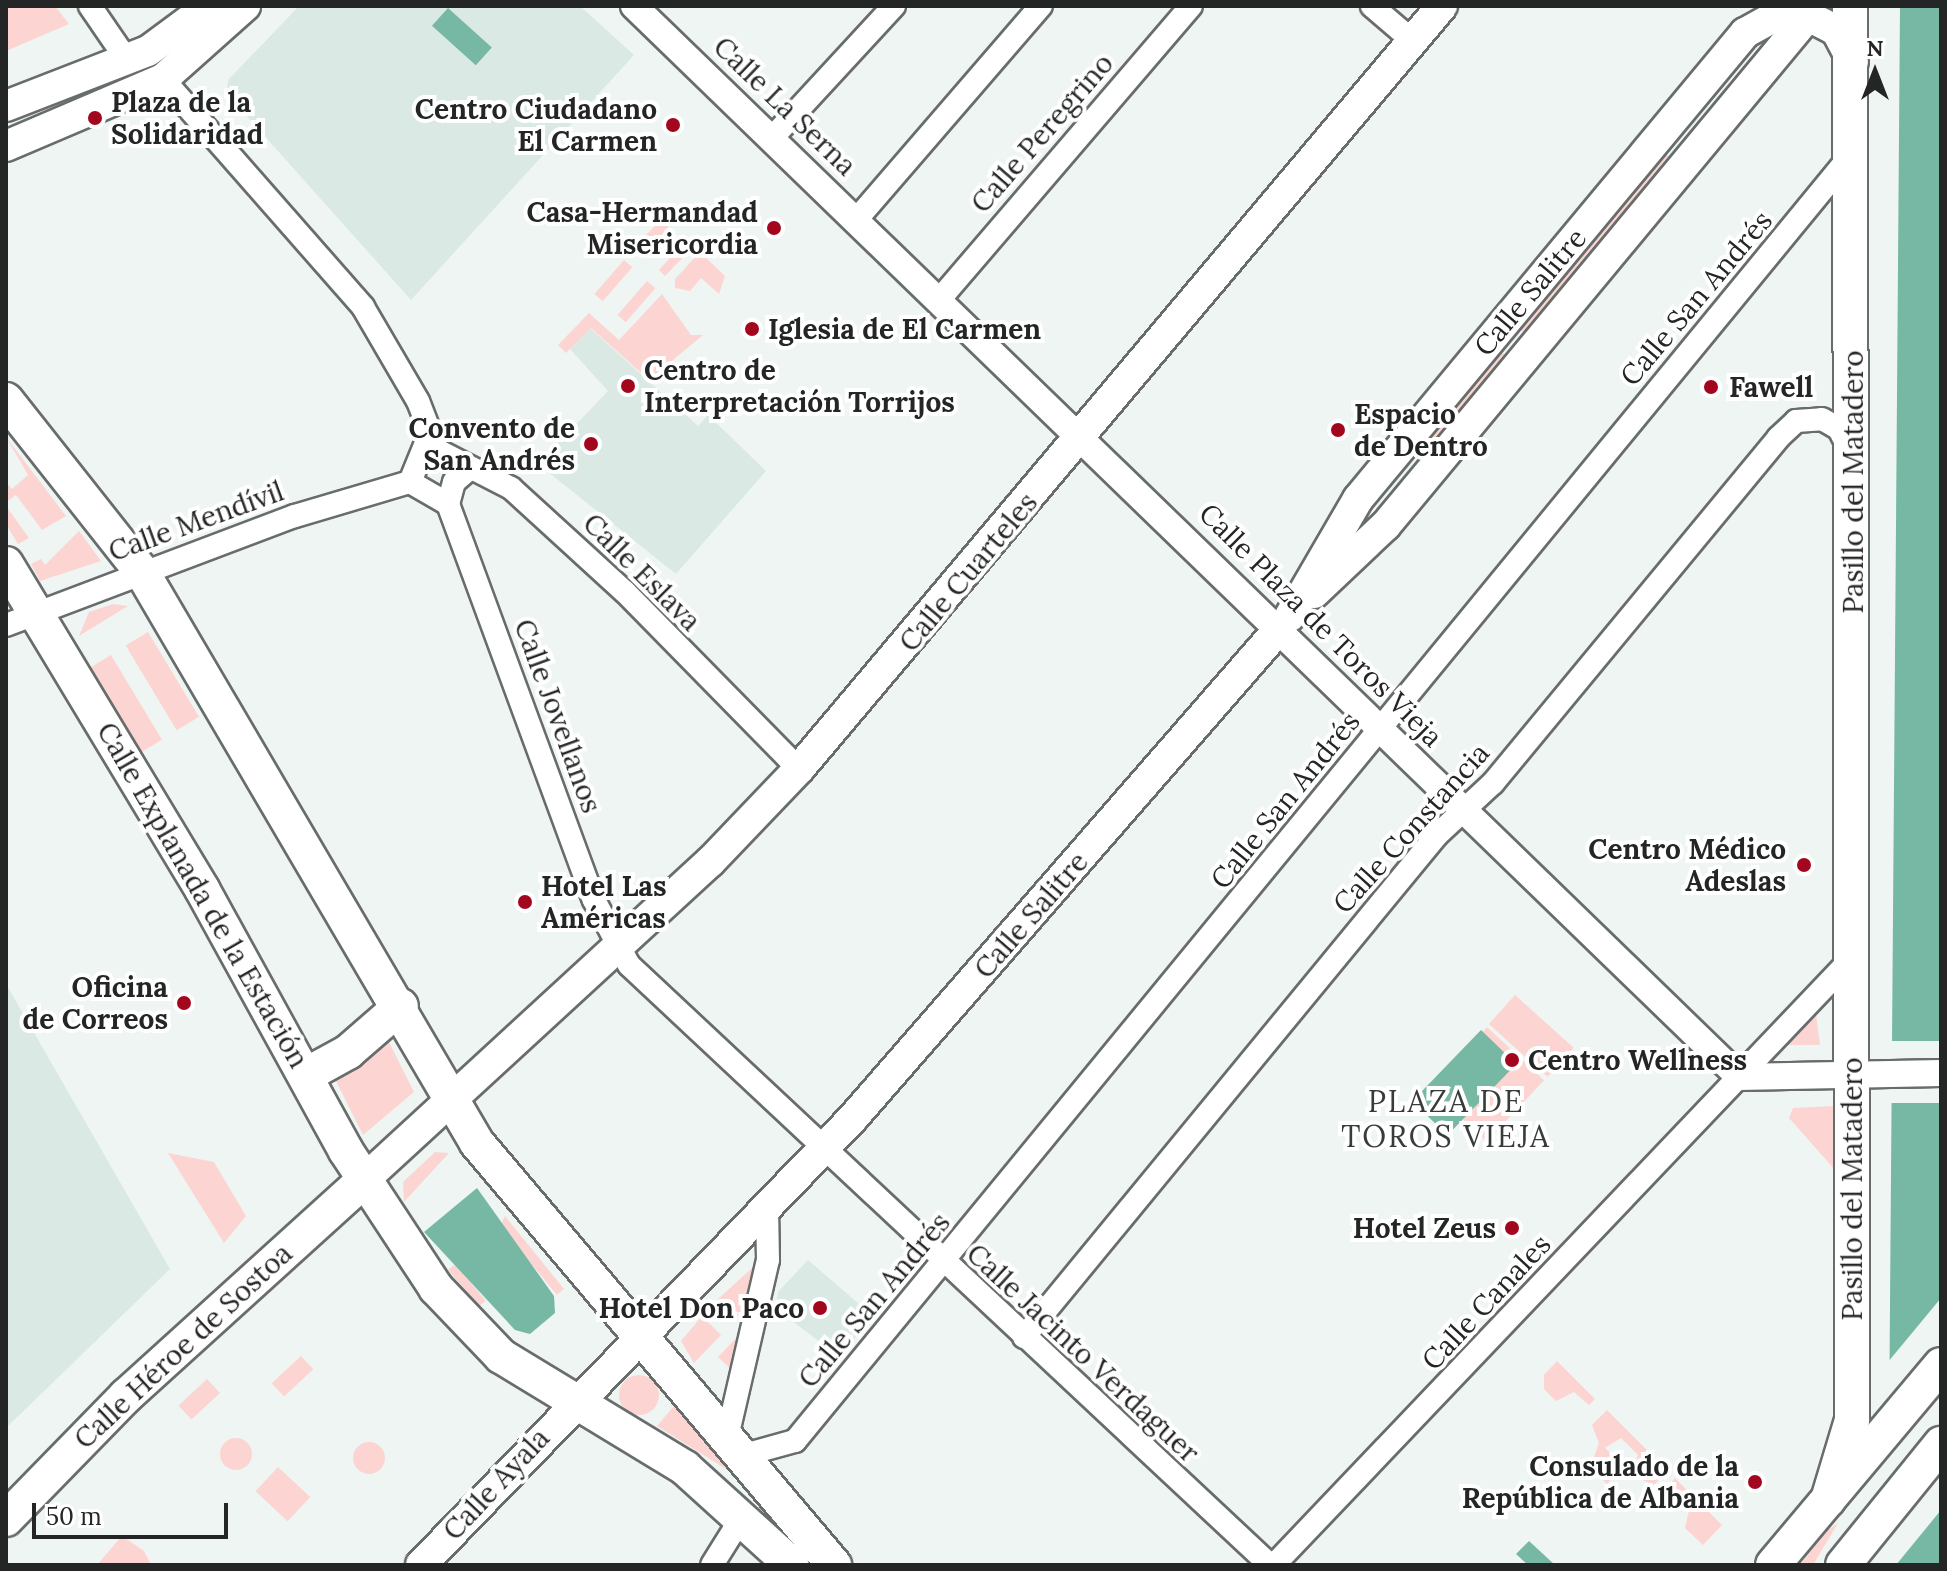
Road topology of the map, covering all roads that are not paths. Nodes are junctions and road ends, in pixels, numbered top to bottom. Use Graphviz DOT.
graph roads {
  1 [pos="90,6"];
  2 [pos="209,6"];
  3 [pos="245,6"];
  4 [pos="634,6"];
  5 [pos="894,6"];
  6 [pos="1041,6"];
  7 [pos="1191,6"];
  8 [pos="1372,6"];
  9 [pos="1442,6"];
  10 [pos="1850,6"];
  11 [pos="1414,42"];
  12 [pos="127,60"];
  13 [pos="1853,64"];
  14 [pos="163,79"];
  15 [pos="6,106"];
  16 [pos="772,138"];
  17 [pos="6,146"];
  18 [pos="1853,152"];
  19 [pos="856,220"];
  20 [pos="939,300"];
  21 [pos="6,400"];
  22 [pos="1084,436"];
  23 [pos="428,438"];
  24 [pos="1853,459"];
  25 [pos="468,470"];
  26 [pos="410,482"];
  27 [pos="448,504"];
  28 [pos="6,564"];
  29 [pos="142,572"];
  30 [pos="21,619"];
  31 [pos="1284,623"];
  32 [pos="1381,731"];
  33 [pos="799,769"];
  34 [pos="1463,811"];
  35 [pos="616,948"];
  36 [pos="1852,958"];
  37 [pos="401,1006"];
  38 [pos="1941,1073"];
  39 [pos="308,1074"];
  40 [pos="1859,1074"];
  41 [pos="1739,1077"];
  42 [pos="450,1097"];
  43 [pos="822,1150"];
  44 [pos="365,1179"];
  45 [pos="767,1207"];
  46 [pos="943,1264"];
  47 [pos="640,1337"];
  48 [pos="1024,1337"];
  49 [pos="1941,1365"];
  50 [pos="572,1404"];
  51 [pos="1852,1420"];
  52 [pos="1941,1425"];
  53 [pos="736,1444"];
  54 [pos="1941,1444"];
  55 [pos="1874,1446"];
  56 [pos="1828,1500"];
  57 [pos="742,1517"];
  58 [pos="6,1519"];
  59 [pos="421,1565"];
  60 [pos="712,1565"];
  61 [pos="792,1565"];
  62 [pos="834,1565"];
  63 [pos="1272,1565"];
  64 [pos="1773,1565"];
  65 [pos="1843,1565"];
  1 -- 12 [label="street"];
  2 -- 12 [label="main road"];
  3 -- 14 [label="main road"];
  4 -- 16 [label="street, Calle La Serna"];
  5 -- 16 [label="street"];
  6 -- 19 [label="street"];
  7 -- 20 [label="street, Calle Peregrino"];
  8 -- 11 [label="street"];
  9 -- 11 [label="main road, Calle Cuarteles"];
  10 -- 13 [label="main road, Pasillo del Matadero"];
  11 -- 22 [label="main road, Calle Cuarteles"];
  12 -- 15 [label="main road"];
  13 -- 18 [label="main road, Pasillo del Matadero"];
  13 -- 31 [label="main road, Calle Salitre"];
  14 -- 17 [label="main road"];
  14 -- 23 [label="street"];
  16 -- 19 [label="street, Calle La Serna"];
  18 -- 24 [label="main road, Pasillo del Matadero"];
  18 -- 32 [label="street, Calle San Andrés"];
  19 -- 20 [label="street, Calle Plaza de Toros Vieja"];
  20 -- 22 [label="street, Calle Plaza de Toros Vieja"];
  21 -- 29 [label="main road"];
  22 -- 31 [label="street, Calle Plaza de Toros Vieja"];
  22 -- 33 [label="main road, Calle Cuarteles"];
  23 -- 25 [label="street, Calle Eslava"];
  23 -- 26 [label="street"];
  24 -- 34 [label="street, Calle Constancia"];
  24 -- 36 [label="main road, Pasillo del Matadero"];
  25 -- 27 [label="street"];
  25 -- 33 [label="street, Calle Eslava"];
  26 -- 27 [label="street"];
  26 -- 29 [label="street, Calle Mendívil"];
  27 -- 35 [label="street, Calle Jovellanos"];
  28 -- 30 [label="main road, Calle Explanada de la Estación"];
  29 -- 30 [label="street, Calle Mendívil"];
  29 -- 37 [label="main road"];
  30 -- 39 [label="main road, Calle Explanada de la Estación"];
  31 -- 32 [label="street, Calle Plaza de Toros Vieja"];
  31 -- 43 [label="main road, Calle Salitre"];
  32 -- 34 [label="street, Calle Plaza de Toros Vieja"];
  32 -- 46 [label="street, Calle San Andrés"];
  33 -- 35 [label="main road, Calle Cuarteles"];
  34 -- 41 [label="street, Calle Plaza de Toros Vieja"];
  34 -- 48 [label="street, Calle Constancia"];
  35 -- 42 [label="main road, Calle Cuarteles"];
  35 -- 43 [label="street, Calle Jacinto Verdaguer"];
  36 -- 40 [label="main road, Pasillo del Matadero"];
  36 -- 41 [label="street"];
  37 -- 39 [label="main road"];
  37 -- 42 [label="main road"];
  38 -- 40 [label="street"];
  39 -- 44 [label="main road, Calle Explanada de la Estación"];
  40 -- 41 [label="street"];
  40 -- 51 [label="main road, Pasillo del Matadero"];
  41 -- 63 [label="street, Calle Canales"];
  42 -- 44 [label="main road, Calle Cuarteles"];
  42 -- 47 [label="main road"];
  43 -- 45 [label="main road, Calle Salitre"];
  43 -- 46 [label="street, Calle Jacinto Verdaguer"];
  44 -- 50 [label="main road, Calle Explanada de la Estación"];
  44 -- 58 [label="main road, Calle Héroe de Sostoa"];
  45 -- 47 [label="main road, Calle Salitre"];
  45 -- 53 [label="street"];
  46 -- 48 [label="street, Calle Jacinto Verdaguer"];
  46 -- 53 [label="street, Calle San Andrés"];
  47 -- 50 [label="main road, Calle Ayala"];
  47 -- 53 [label="main road"];
  48 -- 63 [label="street, Calle Jacinto Verdaguer"];
  49 -- 55 [label="main road"];
  50 -- 57 [label="main road, Calle Explanada de la Estación"];
  50 -- 59 [label="main road, Calle Ayala"];
  51 -- 55 [label="main road"];
  51 -- 56 [label="main road, Pasillo del Matadero"];
  52 -- 55 [label="main road"];
  53 -- 62 [label="main road"];
  54 -- 65 [label="main road"];
  55 -- 56 [label="main road"];
  56 -- 64 [label="main road"];
  57 -- 60 [label="street"];
  57 -- 61 [label="main road, Calle Explanada de la Estación"];
}
